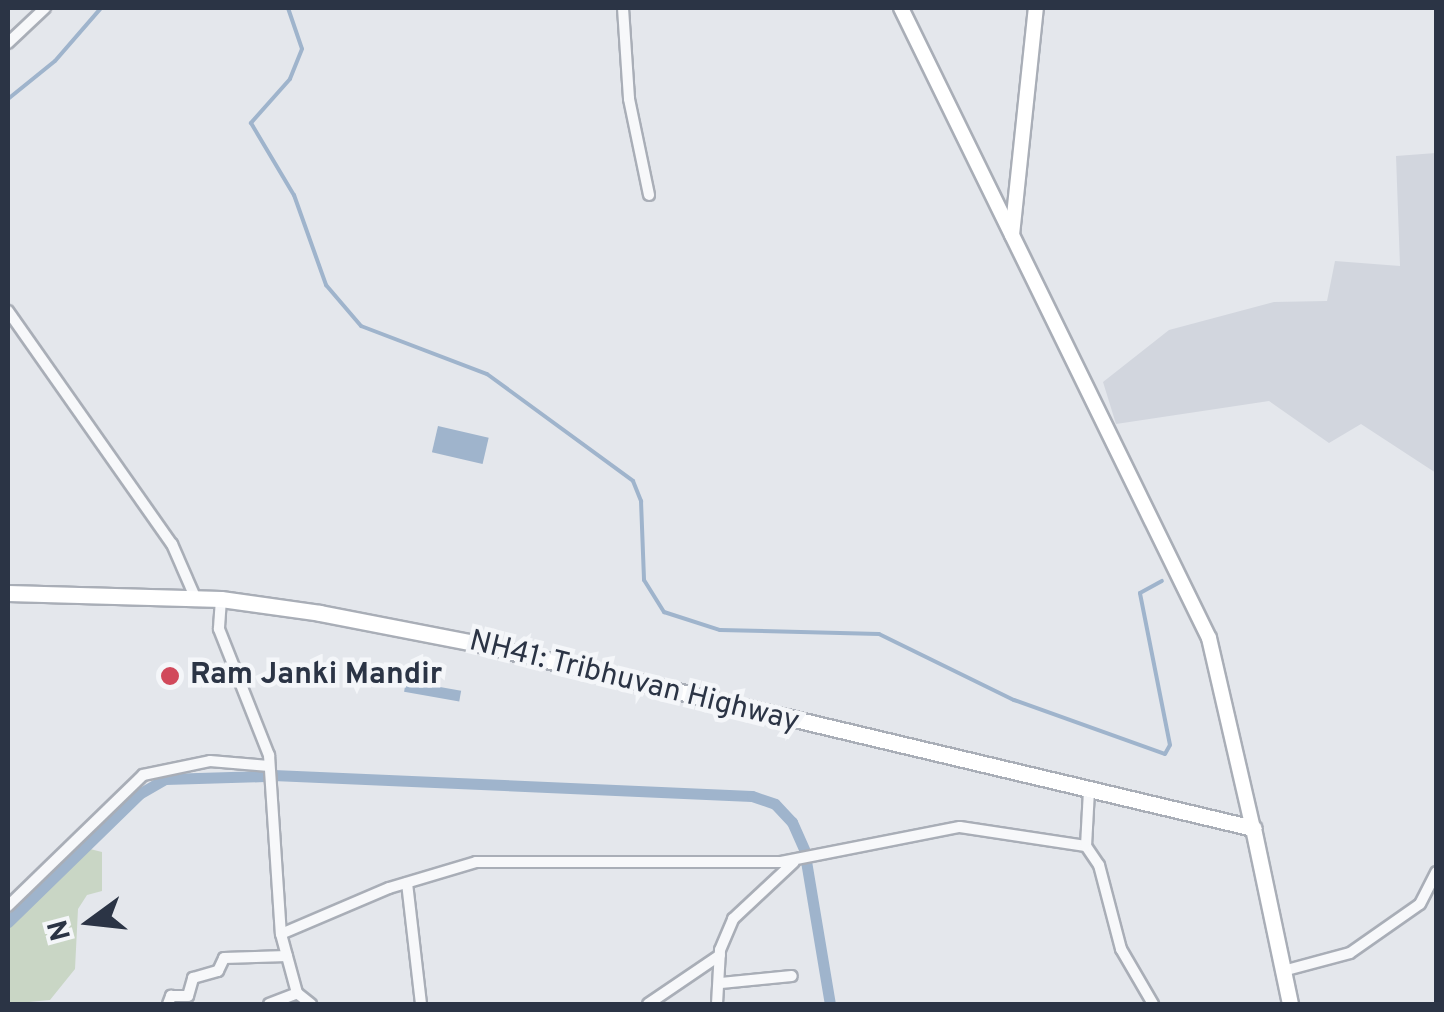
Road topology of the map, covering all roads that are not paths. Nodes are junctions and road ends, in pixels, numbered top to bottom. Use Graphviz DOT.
graph roads {
  1 [pos="46,8"];
  2 [pos="623,8"];
  3 [pos="901,8"];
  4 [pos="1036,8"];
  5 [pos="8,42"];
  6 [pos="649,194"];
  7 [pos="1012,235"];
  8 [pos="8,311"];
  9 [pos="8,593"];
  10 [pos="195,597"];
  11 [pos="221,598"];
  12 [pos="269,766"];
  13 [pos="1089,791"];
  14 [pos="1253,828"];
  15 [pos="1086,846"];
  16 [pos="794,861"];
  17 [pos="1436,872"];
  18 [pos="407,882"];
  19 [pos="8,906"];
  20 [pos="282,934"];
  21 [pos="287,956"];
  22 [pos="720,956"];
  23 [pos="1283,971"];
  24 [pos="792,976"];
  25 [pos="721,983"];
  26 [pos="297,993"];
  27 [pos="1286,1003"];
  28 [pos="168,1004"];
  29 [pos="269,1004"];
  30 [pos="311,1004"];
  31 [pos="421,1004"];
  32 [pos="648,1004"];
  33 [pos="717,1004"];
  34 [pos="1153,1004"];
  1 -- 5 [label="street"];
  2 -- 6 [label="street"];
  3 -- 7 [label="main road"];
  4 -- 7 [label="main road"];
  7 -- 14 [label="main road"];
  8 -- 10 [label="street"];
  9 -- 10 [label="highway, NH41: Tribhuvan Highway"];
  10 -- 11 [label="highway, NH41: Tribhuvan Highway"];
  11 -- 12 [label="street"];
  11 -- 13 [label="highway, NH41: Tribhuvan Highway"];
  12 -- 19 [label="street"];
  12 -- 20 [label="street"];
  13 -- 14 [label="highway, NH41: Tribhuvan Highway"];
  13 -- 15 [label="street"];
  14 -- 23 [label="highway"];
  15 -- 16 [label="street"];
  15 -- 34 [label="street"];
  16 -- 18 [label="street"];
  16 -- 22 [label="street"];
  17 -- 23 [label="street"];
  18 -- 20 [label="street"];
  18 -- 31 [label="street"];
  20 -- 21 [label="street"];
  21 -- 26 [label="street"];
  21 -- 28 [label="street"];
  22 -- 25 [label="street"];
  22 -- 32 [label="street"];
  23 -- 27 [label="highway"];
  24 -- 25 [label="street"];
  25 -- 33 [label="street"];
  26 -- 29 [label="street"];
  26 -- 30 [label="street"];
}
